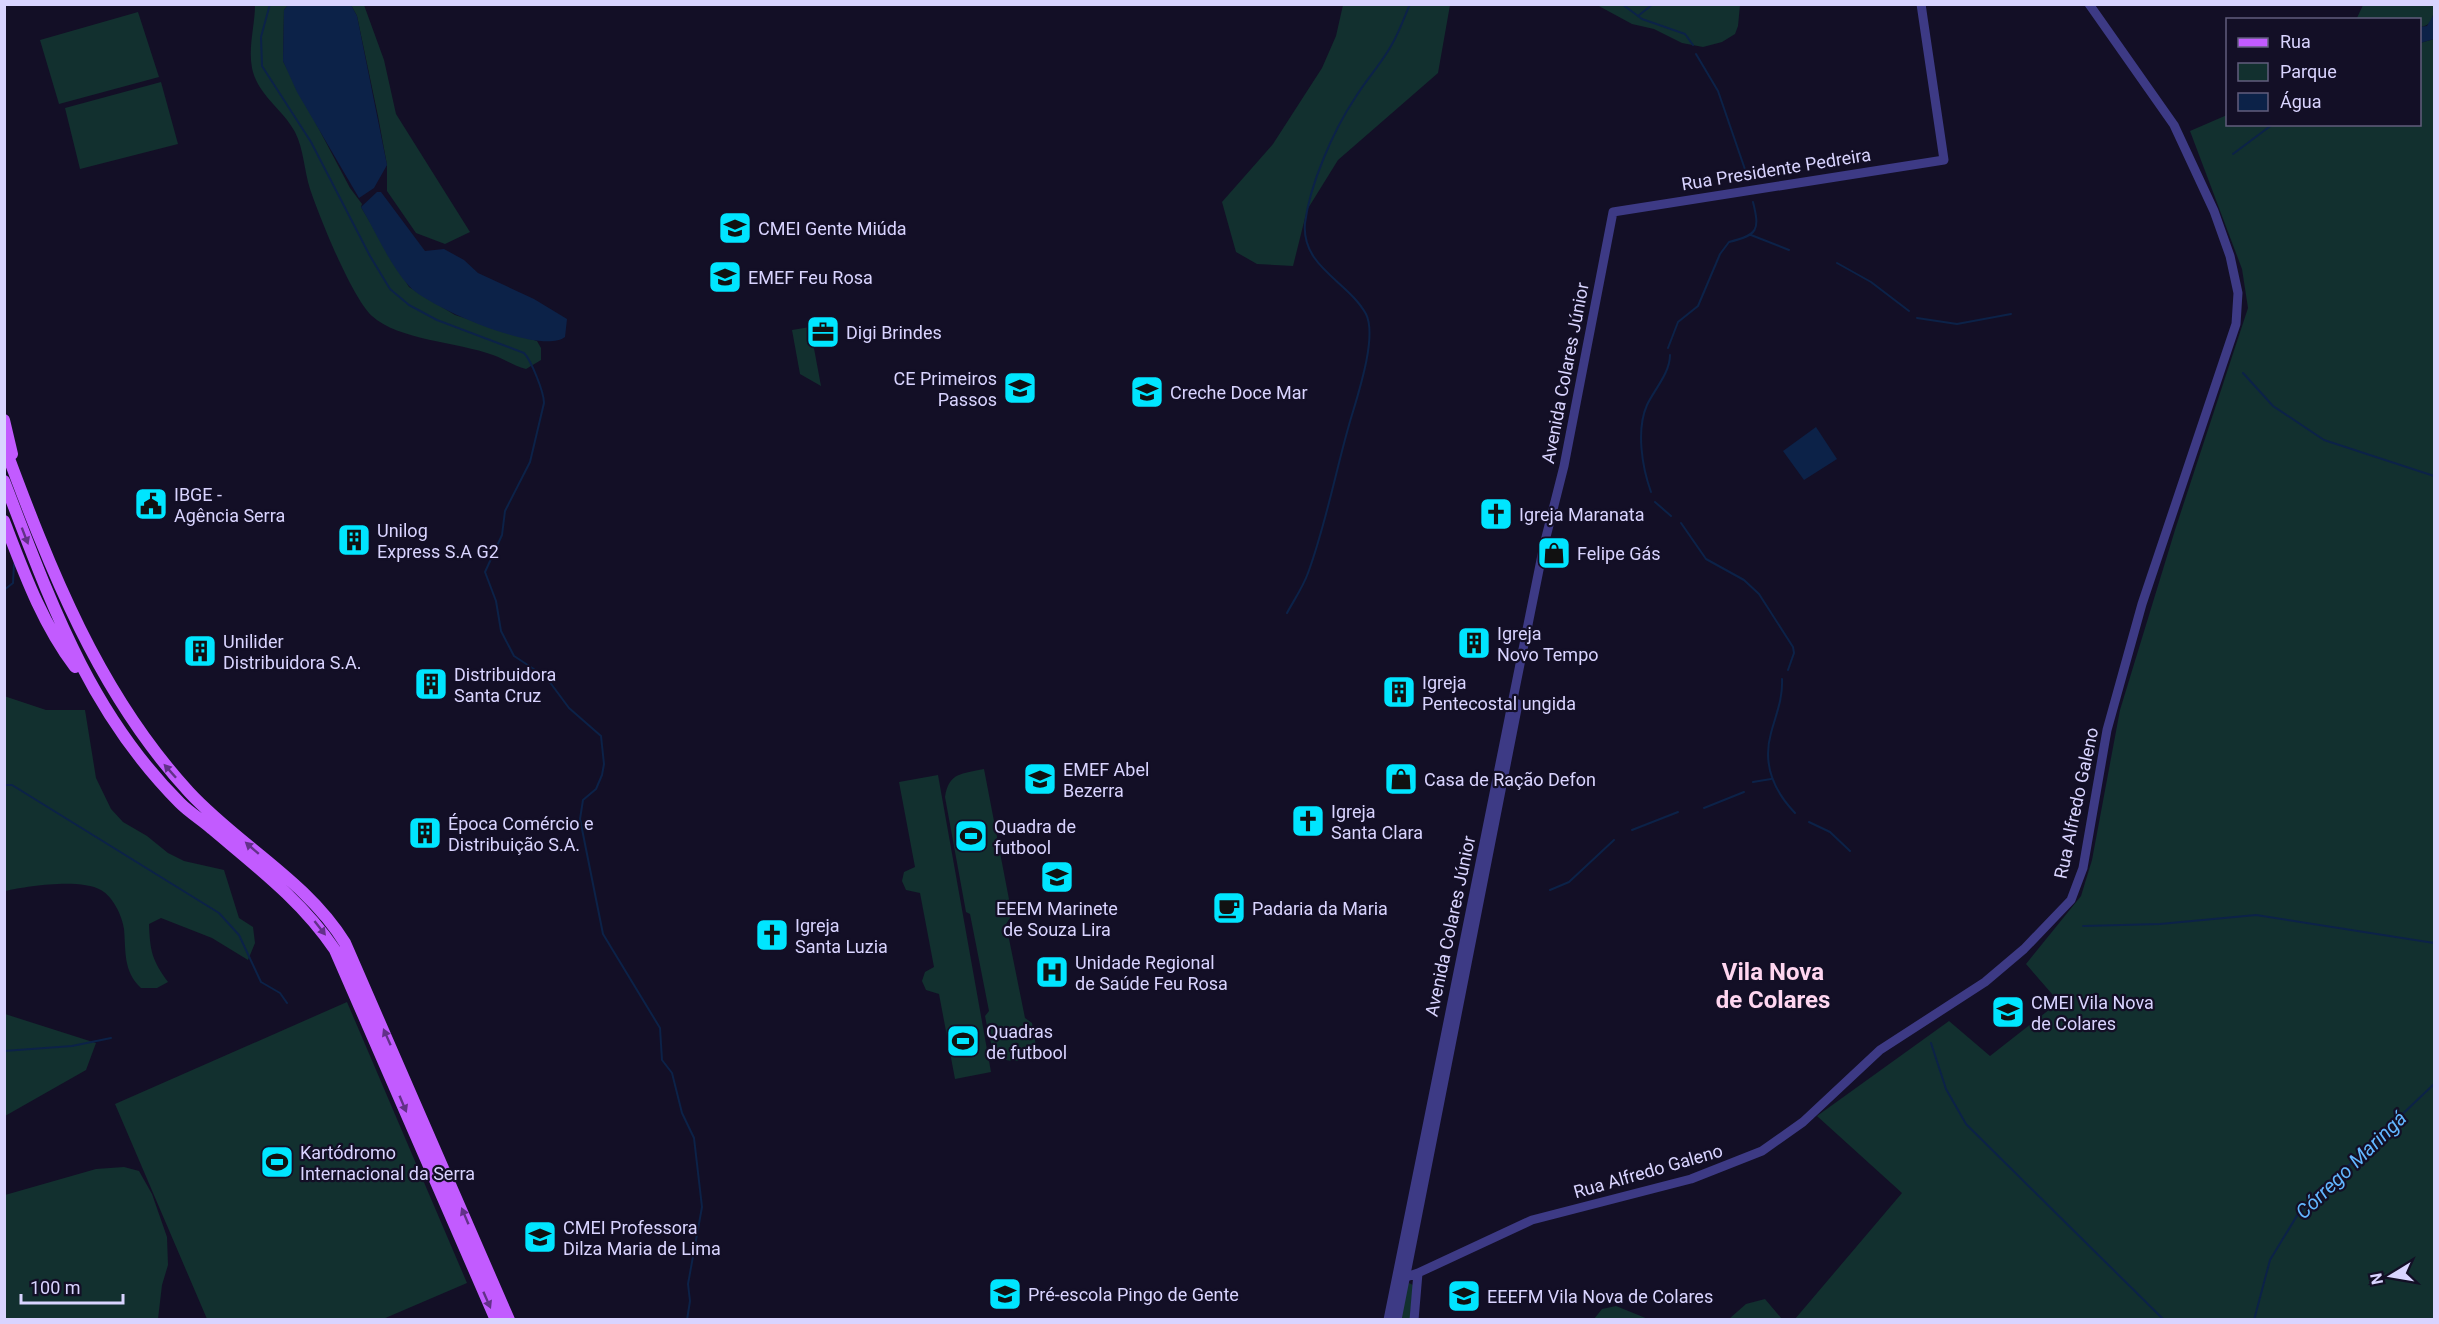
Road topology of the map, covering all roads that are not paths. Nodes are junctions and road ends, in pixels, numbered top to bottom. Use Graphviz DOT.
graph roads {
  1 [pos="1921,4"];
  2 [pos="2089,4"];
  3 [pos="1613,212"];
  4 [pos="4,420"];
  5 [pos="4,445"];
  6 [pos="13,468"];
  7 [pos="4,482"];
  8 [pos="4,521"];
  9 [pos="94,694"];
  10 [pos="1418,1273"];
  11 [pos="1401,1278"];
  12 [pos="496,1320"];
  13 [pos="509,1320"];
  14 [pos="1388,1320"];
  15 [pos="1397,1320"];
  16 [pos="1414,1320"];
  1 -- 3 [label="street, Rua Presidente Pedreira"];
  2 -- 10 [label="street, Rua Alfredo Galeno"];
  3 -- 11 [label="street, Avenida Colares Júnior"];
  4 -- 6 [label="main road"];
  5 -- 6 [label="main road"];
  13 -- 6 [label="main road, one-way"];
  7 -- 9 [label="main road, one-way"];
  8 -- 9 [label="main road"];
  9 -- 12 [label="main road, one-way"];
  10 -- 11 [label="street, Rua Alfredo Galeno"];
  10 -- 16 [label="street"];
  11 -- 14 [label="street, Avenida Colares Júnior"];
  11 -- 15 [label="street, Avenida Colares Júnior"];
}
